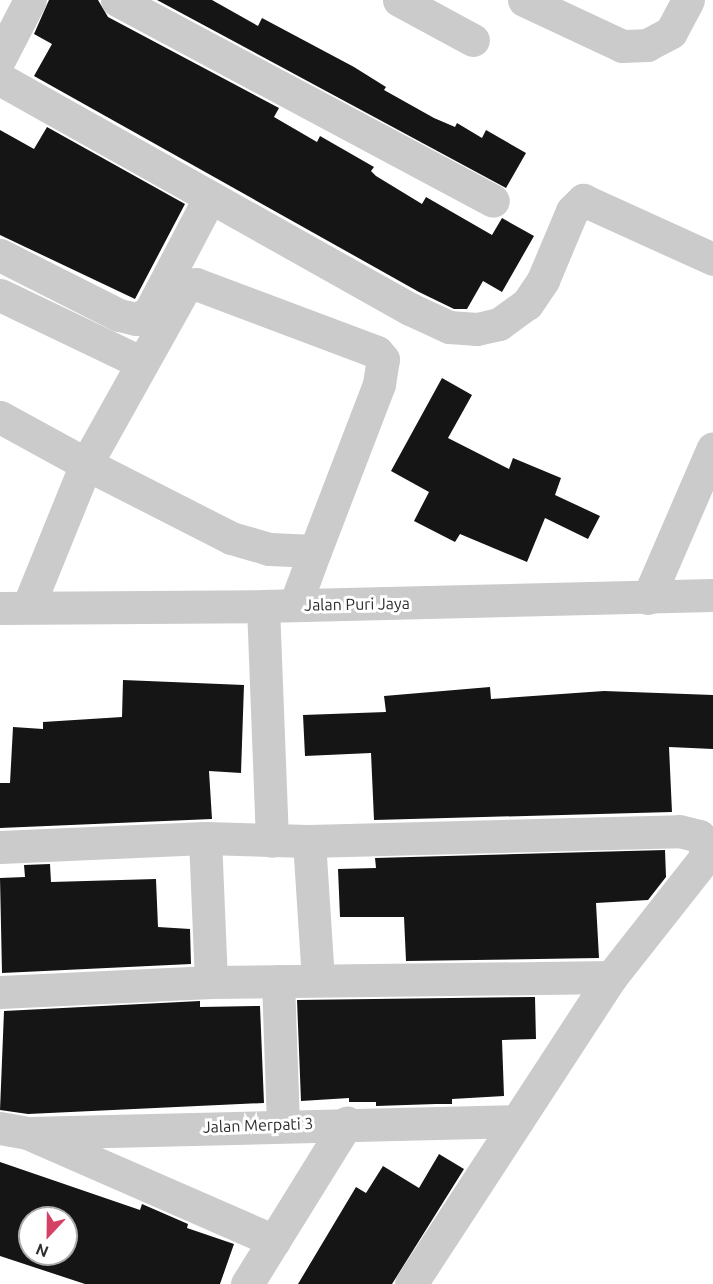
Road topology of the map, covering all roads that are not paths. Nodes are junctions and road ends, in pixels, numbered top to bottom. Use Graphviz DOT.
graph roads {
  1 [pos="30,0"];
  2 [pos="117,0"];
  3 [pos="399,0"];
  4 [pos="524,0"];
  5 [pos="688,0"];
  6 [pos="473,40"];
  7 [pos="0,58"];
  8 [pos="0,79"];
  9 [pos="210,197"];
  10 [pos="493,201"];
  11 [pos="0,255"];
  12 [pos="713,259"];
  13 [pos="0,295"];
  14 [pos="140,362"];
  15 [pos="0,417"];
  16 [pos="713,448"];
  17 [pos="86,464"];
  18 [pos="315,551"];
  19 [pos="713,595"];
  20 [pos="648,598"];
  21 [pos="279,606"];
  22 [pos="14,607"];
  23 [pos="205,838"];
  24 [pos="272,841"];
  25 [pos="309,841"];
  26 [pos="0,847"];
  27 [pos="611,977"];
  28 [pos="318,980"];
  29 [pos="278,981"];
  30 [pos="211,982"];
  31 [pos="0,992"];
  32 [pos="517,1121"];
  33 [pos="347,1123"];
  34 [pos="283,1124"];
  35 [pos="14,1130"];
  36 [pos="274,1240"];
  37 [pos="247,1284"];
  38 [pos="411,1284"];
  1 -- 7 [label="street"];
  2 -- 10 [label="street"];
  3 -- 6 [label="street"];
  4 -- 5 [label="street"];
  8 -- 9 [label="street"];
  9 -- 11 [label="street"];
  9 -- 12 [label="street"];
  13 -- 14 [label="street"];
  14 -- 17 [label="street"];
  14 -- 18 [label="street"];
  15 -- 17 [label="street"];
  16 -- 20 [label="street"];
  17 -- 18 [label="street"];
  17 -- 22 [label="street"];
  18 -- 21 [label="street"];
  19 -- 20 [label="street, Jalan Puri Jaya"];
  20 -- 21 [label="street, Jalan Puri Jaya"];
  21 -- 22 [label="street, Jalan Puri Jaya"];
  21 -- 24 [label="street"];
  23 -- 24 [label="street"];
  23 -- 26 [label="street"];
  23 -- 30 [label="street"];
  24 -- 25 [label="street"];
  25 -- 27 [label="street"];
  25 -- 28 [label="street"];
  27 -- 28 [label="street"];
  27 -- 32 [label="street"];
  28 -- 29 [label="street"];
  29 -- 30 [label="street"];
  29 -- 34 [label="street"];
  30 -- 31 [label="street"];
  32 -- 33 [label="street, Jalan Merpati 3"];
  32 -- 38 [label="street"];
  33 -- 34 [label="street, Jalan Merpati 3"];
  33 -- 36 [label="street"];
  34 -- 35 [label="street, Jalan Merpati 3"];
  35 -- 36 [label="street"];
  36 -- 37 [label="street"];
}
